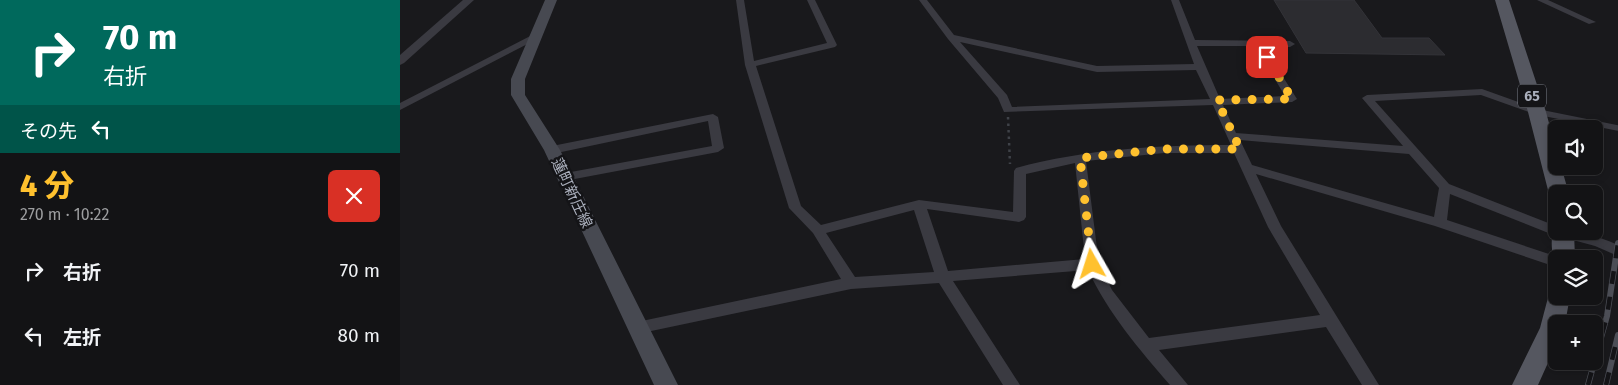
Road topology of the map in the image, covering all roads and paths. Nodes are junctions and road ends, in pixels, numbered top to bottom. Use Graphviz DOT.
graph roads {
  1 [pos="469,0"];
  2 [pos="551,0"];
  3 [pos="740,0"];
  4 [pos="811,0"];
  5 [pos="923,0"];
  6 [pos="1175,0"];
  7 [pos="1502,0"];
  8 [pos="1541,0"];
  9 [pos="1558,4"];
  10 [pos="1592,22"];
  11 [pos="538,35"];
  12 [pos="951,37"];
  13 [pos="1191,43"];
  14 [pos="1258,44"];
  15 [pos="1290,44"];
  16 [pos="400,61"];
  17 [pos="750,65"];
  18 [pos="1200,67"];
  19 [pos="1217,100"];
  20 [pos="400,107"];
  21 [pos="1008,110"];
  22 [pos="1537,112"];
  23 [pos="1618,128"];
  24 [pos="1234,136"];
  25 [pos="1240,149"];
  26 [pos="552,150"];
  27 [pos="1410,150"];
  28 [pos="1080,158"];
  29 [pos="1248,168"];
  30 [pos="1020,171"];
  31 [pos="564,176"];
  32 [pos="1557,185"];
  33 [pos="1445,187"];
  34 [pos="919,204"];
  35 [pos="1440,223"];
  36 [pos="1548,227"];
  37 [pos="818,230"];
  38 [pos="1591,240"];
  39 [pos="1618,251"];
  40 [pos="1548,259"];
  41 [pos="1092,264"];
  42 [pos="943,277"];
  43 [pos="851,283"];
  44 [pos="1556,305"];
  45 [pos="1330,320"];
  46 [pos="637,328"];
  47 [pos="1144,345"];
  48 [pos="666,385"];
  49 [pos="1012,385"];
  50 [pos="1180,385"];
  51 [pos="1372,385"];
  52 [pos="1525,385"];
  1 -- 16 [label="street"];
  2 -- 11 [label="main road, 蓮町新庄線"];
  3 -- 17 [label="street"];
  4 -- 17 [label="street"];
  5 -- 12 [label="street"];
  6 -- 13 [label="street"];
  7 -- 22 [label="main road, 65"];
  8 -- 9 [label="street"];
  9 -- 10 [label="street"];
  11 -- 20 [label="street"];
  11 -- 26 [label="main road, 蓮町新庄線"];
  12 -- 18 [label="street"];
  12 -- 21 [label="street"];
  13 -- 14 [label="street"];
  13 -- 18 [label="street"];
  14 -- 15 [label="street"];
  14 -- 19 [label="street"];
  17 -- 37 [label="street"];
  18 -- 19 [label="street"];
  19 -- 21 [label="street"];
  19 -- 24 [label="street"];
  21 -- 30 [label="path"];
  22 -- 23 [label="lane"];
  22 -- 27 [label="street"];
  22 -- 32 [label="main road, 65"];
  24 -- 25 [label="street"];
  24 -- 27 [label="street"];
  25 -- 28 [label="street"];
  25 -- 29 [label="street"];
  26 -- 31 [label="main road, 蓮町新庄線"];
  26 -- 31 [label="street"];
  27 -- 33 [label="street"];
  28 -- 30 [label="street"];
  28 -- 41 [label="street"];
  29 -- 35 [label="street"];
  29 -- 45 [label="street"];
  30 -- 34 [label="street"];
  31 -- 46 [label="main road, 蓮町新庄線"];
  33 -- 35 [label="street"];
  33 -- 36 [label="street"];
  34 -- 37 [label="street"];
  34 -- 42 [label="street"];
  35 -- 40 [label="street"];
  37 -- 43 [label="street"];
  38 -- 39 [label="street"];
  41 -- 42 [label="street"];
  41 -- 47 [label="street"];
  42 -- 43 [label="street"];
  42 -- 49 [label="street"];
  43 -- 46 [label="street"];
  44 -- 52 [label="main road"];
  45 -- 47 [label="street"];
  45 -- 51 [label="street"];
  46 -- 48 [label="main road, 蓮町新庄線"];
  47 -- 50 [label="street"];
}
